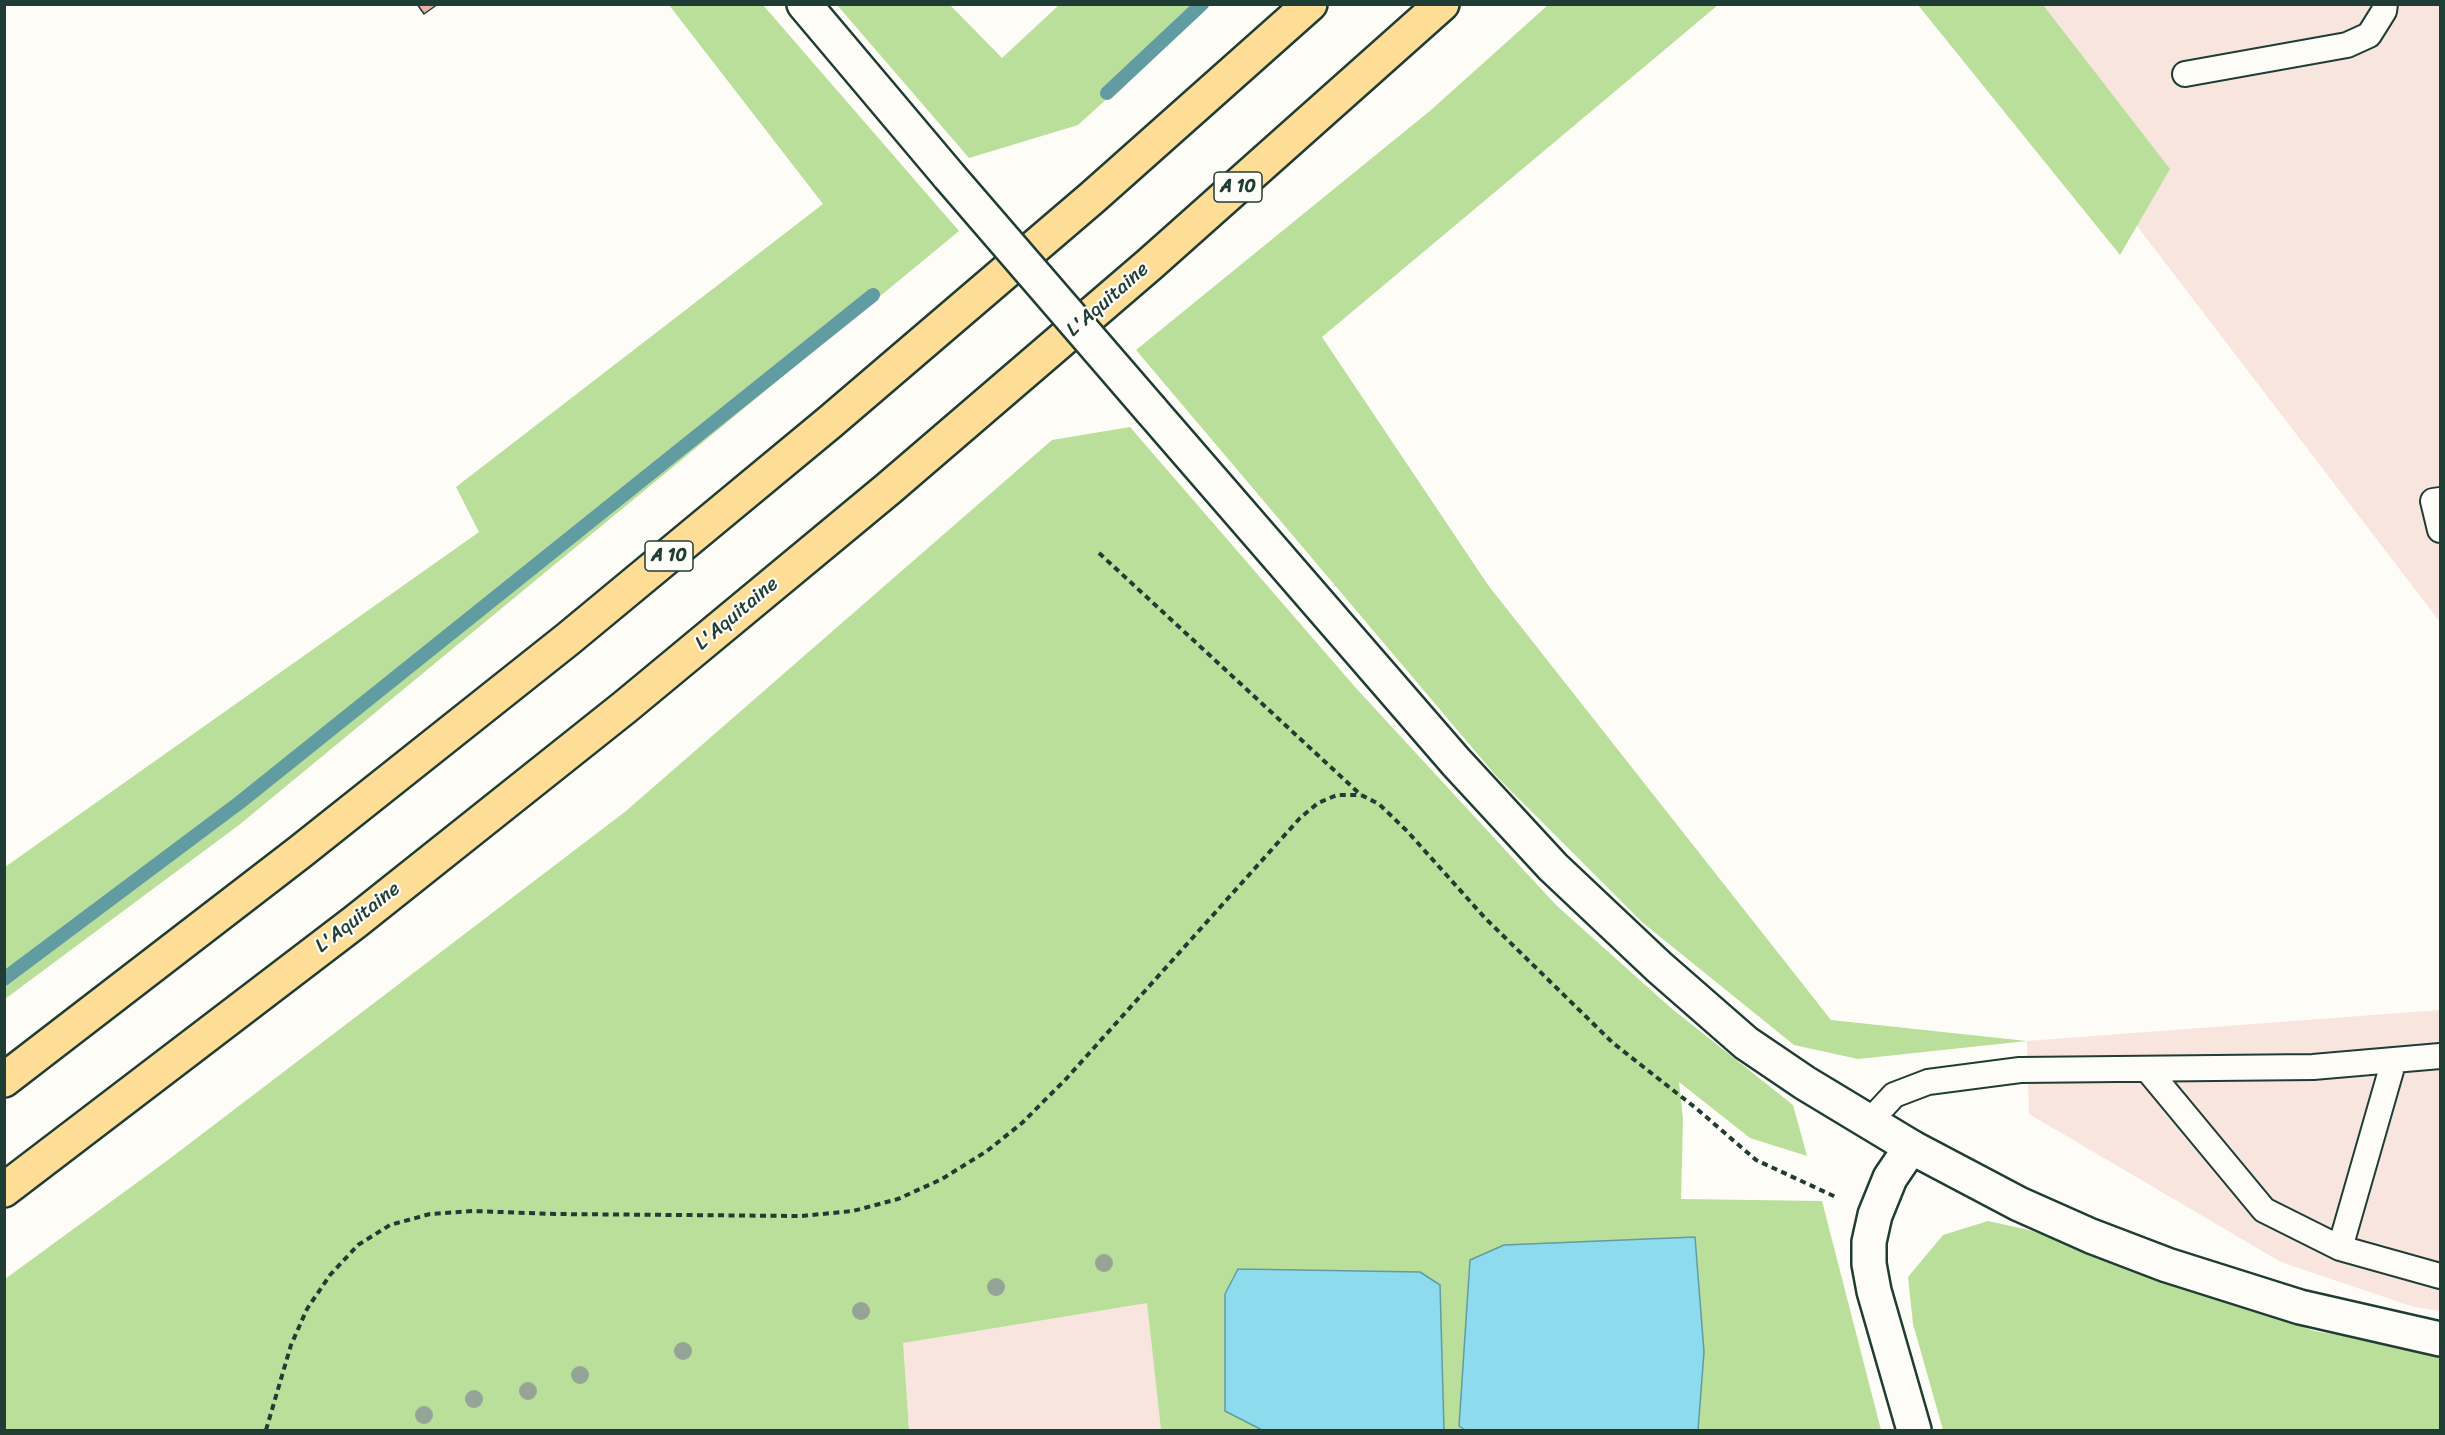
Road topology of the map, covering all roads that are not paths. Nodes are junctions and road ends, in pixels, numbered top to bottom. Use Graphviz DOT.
graph roads {
  1 [pos="804,4"];
  2 [pos="1310,4"];
  3 [pos="1442,4"];
  4 [pos="2385,4"];
  5 [pos="2185,74"];
  6 [pos="2440,500"];
  7 [pos="2440,530"];
  8 [pos="2440,1056"];
  9 [pos="2394,1060"];
  10 [pos="2147,1069"];
  11 [pos="4,1080"];
  12 [pos="1869,1122"];
  13 [pos="1911,1147"];
  14 [pos="4,1190"];
  15 [pos="2340,1248"];
  16 [pos="2440,1276"];
  17 [pos="2440,1339"];
  18 [pos="1914,1431"];
  1 -- 12 [label="street, bridge"];
  2 -- 11 [label="highway, A 10"];
  3 -- 14 [label="highway, L'Aquitaine / A 10"];
  4 -- 5 [label="lane"];
  6 -- 7 [label="lane"];
  8 -- 9 [label="lane"];
  9 -- 10 [label="lane"];
  9 -- 15 [label="lane"];
  10 -- 12 [label="lane"];
  10 -- 15 [label="lane"];
  12 -- 13 [label="street"];
  13 -- 17 [label="street"];
  13 -- 18 [label="street"];
  15 -- 16 [label="lane"];
}
